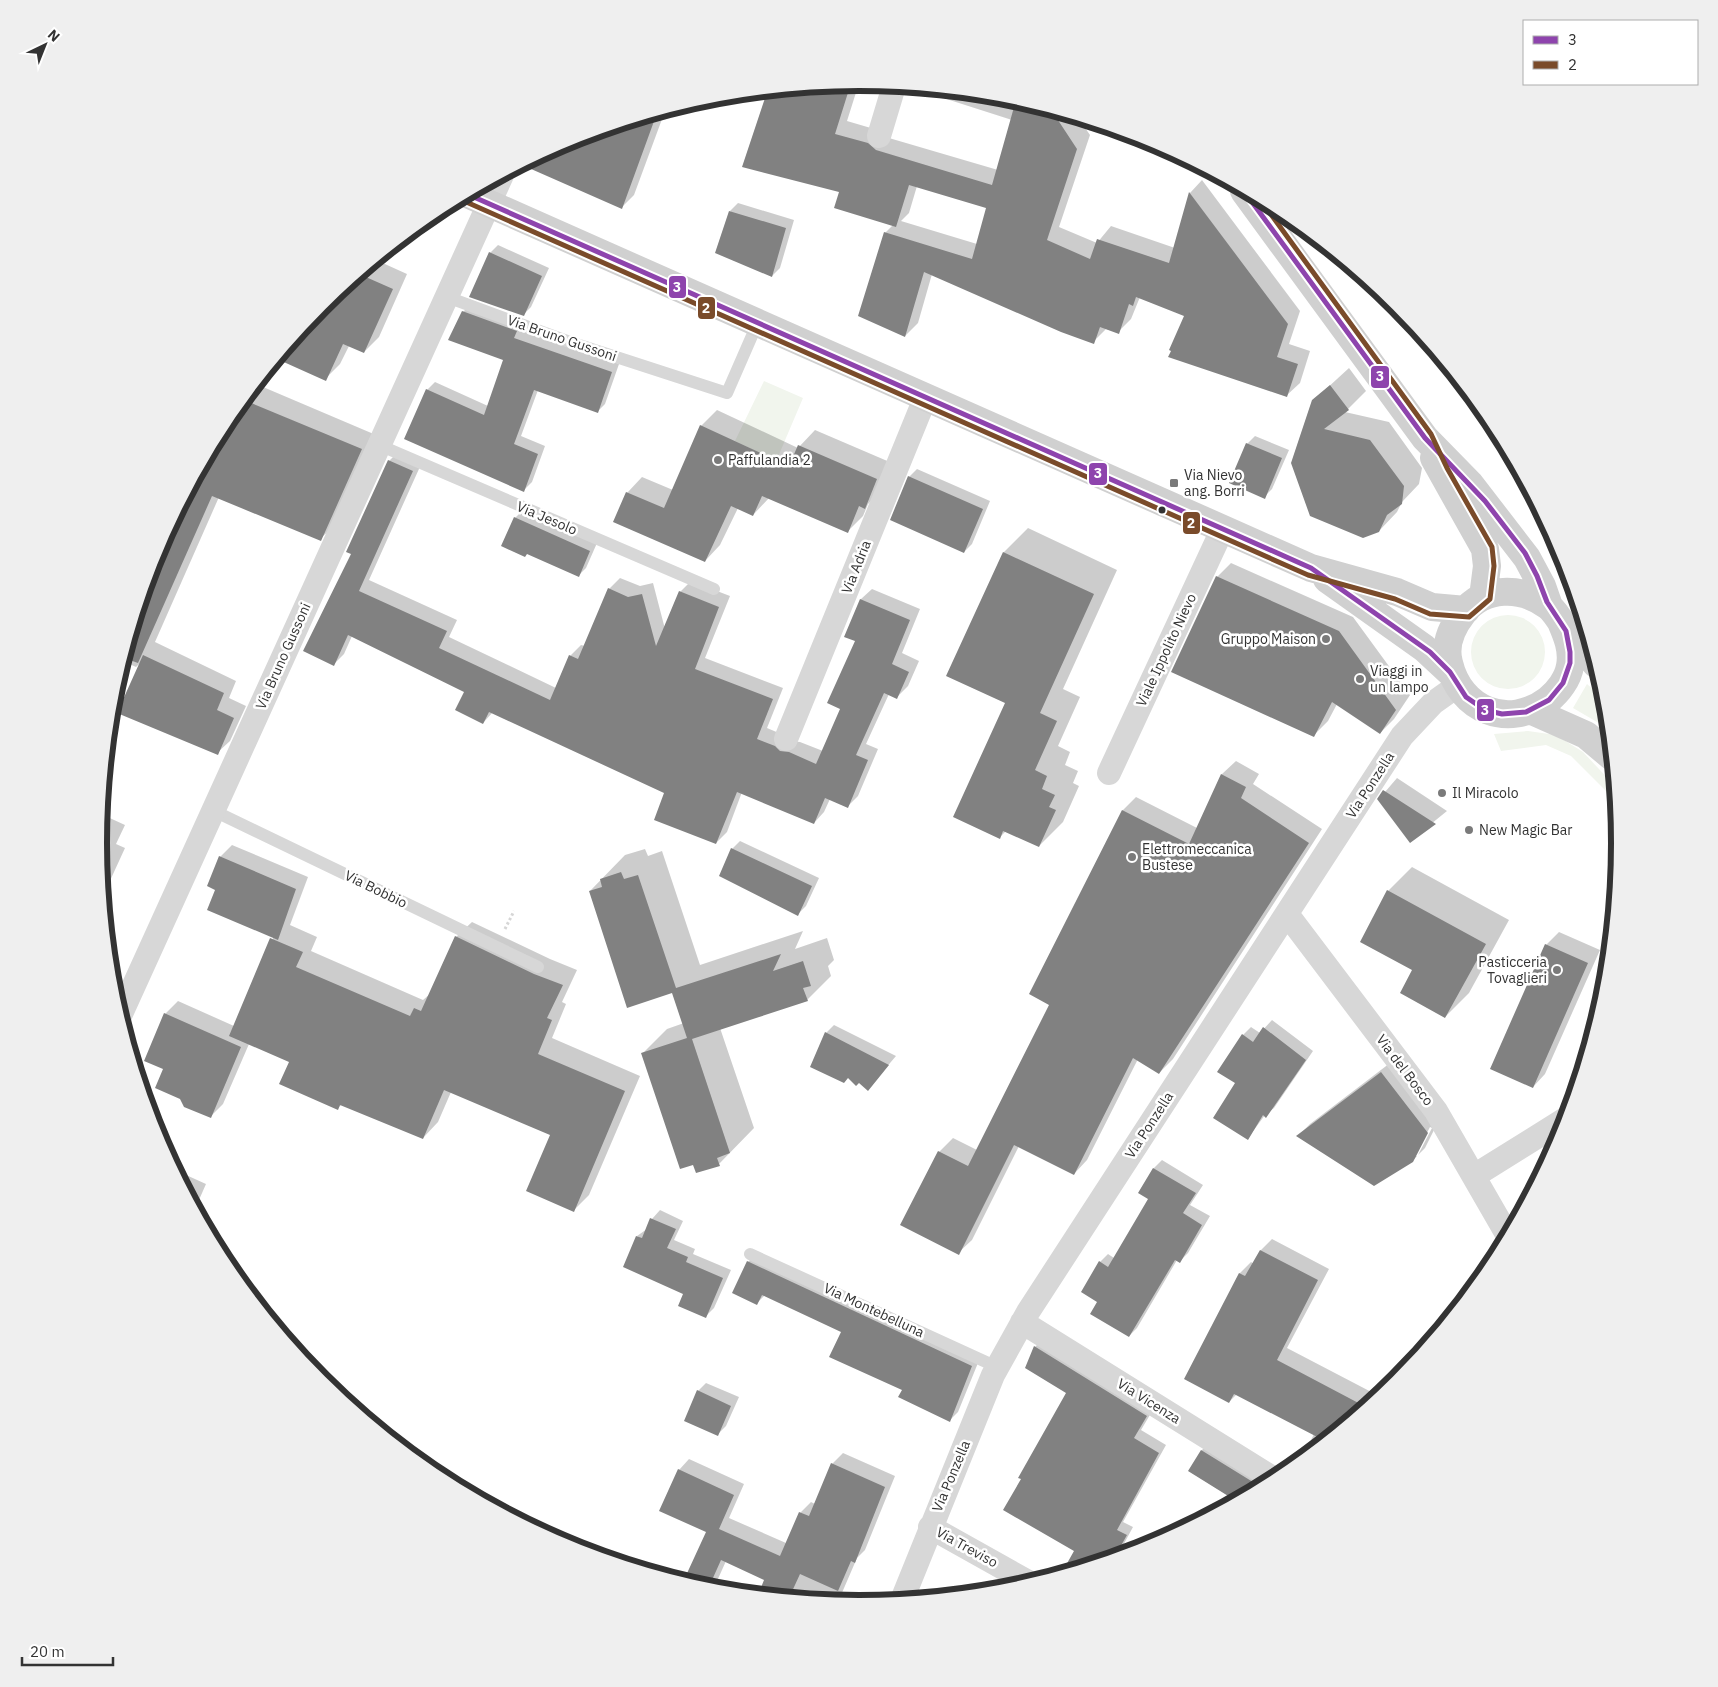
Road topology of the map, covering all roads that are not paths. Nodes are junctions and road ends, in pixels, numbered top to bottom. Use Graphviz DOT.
graph roads {
  1 [pos="892,92"];
  2 [pos="879,136"];
  3 [pos="487,190"];
  4 [pos="478,199"];
  5 [pos="1253,203"];
  6 [pos="446,297"];
  7 [pos="758,322"];
  8 [pos="926,396"];
  9 [pos="1425,438"];
  10 [pos="379,445"];
  11 [pos="1223,528"];
  12 [pos="1311,568"];
  13 [pos="714,589"];
  14 [pos="1474,603"];
  15 [pos="1555,614"];
  16 [pos="1587,653"];
  17 [pos="1454,680"];
  18 [pos="1532,711"];
  19 [pos="786,739"];
  20 [pos="1606,752"];
  21 [pos="1109,773"];
  22 [pos="214,811"];
  23 [pos="1287,914"];
  24 [pos="538,967"];
  25 [pos="125,1006"];
  26 [pos="1556,1125"];
  27 [pos="1474,1176"];
  28 [pos="1504,1229"];
  29 [pos="750,1254"];
  30 [pos="1022,1322"];
  31 [pos="998,1367"];
  32 [pos="1268,1475"];
  33 [pos="930,1527"];
  34 [pos="1020,1578"];
  35 [pos="904,1594"];
  1 -- 2 [label="street"];
  3 -- 4 [label="street, Via Bruno Gussoni"];
  4 -- 6 [label="street, Via Bruno Gussoni"];
  4 -- 7 [label="main road"];
  5 -- 9 [label="main road"];
  6 -- 7 [label="lane, Via Bruno Gussoni"];
  6 -- 10 [label="street, Via Bruno Gussoni"];
  7 -- 8 [label="main road"];
  8 -- 11 [label="main road"];
  8 -- 19 [label="street, Via Adria"];
  9 -- 14 [label="main road"];
  9 -- 15 [label="main road"];
  10 -- 13 [label="lane, Via Jesolo"];
  10 -- 22 [label="street, Via Bruno Gussoni"];
  11 -- 12 [label="main road"];
  11 -- 21 [label="street, Viale Ippolito Nievo"];
  12 -- 14 [label="main road"];
  12 -- 17 [label="main road"];
  14 -- 15 [label="main road"];
  14 -- 17 [label="main road"];
  15 -- 16 [label="main road"];
  15 -- 18 [label="main road"];
  17 -- 18 [label="main road"];
  17 -- 23 [label="street, Via Ponzella"];
  18 -- 20 [label="main road"];
  22 -- 24 [label="lane, Via Bobbio"];
  22 -- 25 [label="street, Via Bruno Gussoni"];
  23 -- 27 [label="street, Via del Bosco"];
  23 -- 30 [label="street, Via Ponzella"];
  26 -- 27 [label="street"];
  27 -- 28 [label="street, Via del Bosco"];
  29 -- 31 [label="lane, Via Montebelluna"];
  30 -- 31 [label="street, Via Ponzella"];
  30 -- 32 [label="street, Via Vicenza"];
  31 -- 33 [label="street, Via Ponzella"];
  33 -- 34 [label="street, Via Treviso"];
  33 -- 35 [label="street, Via Ponzella"];
}
